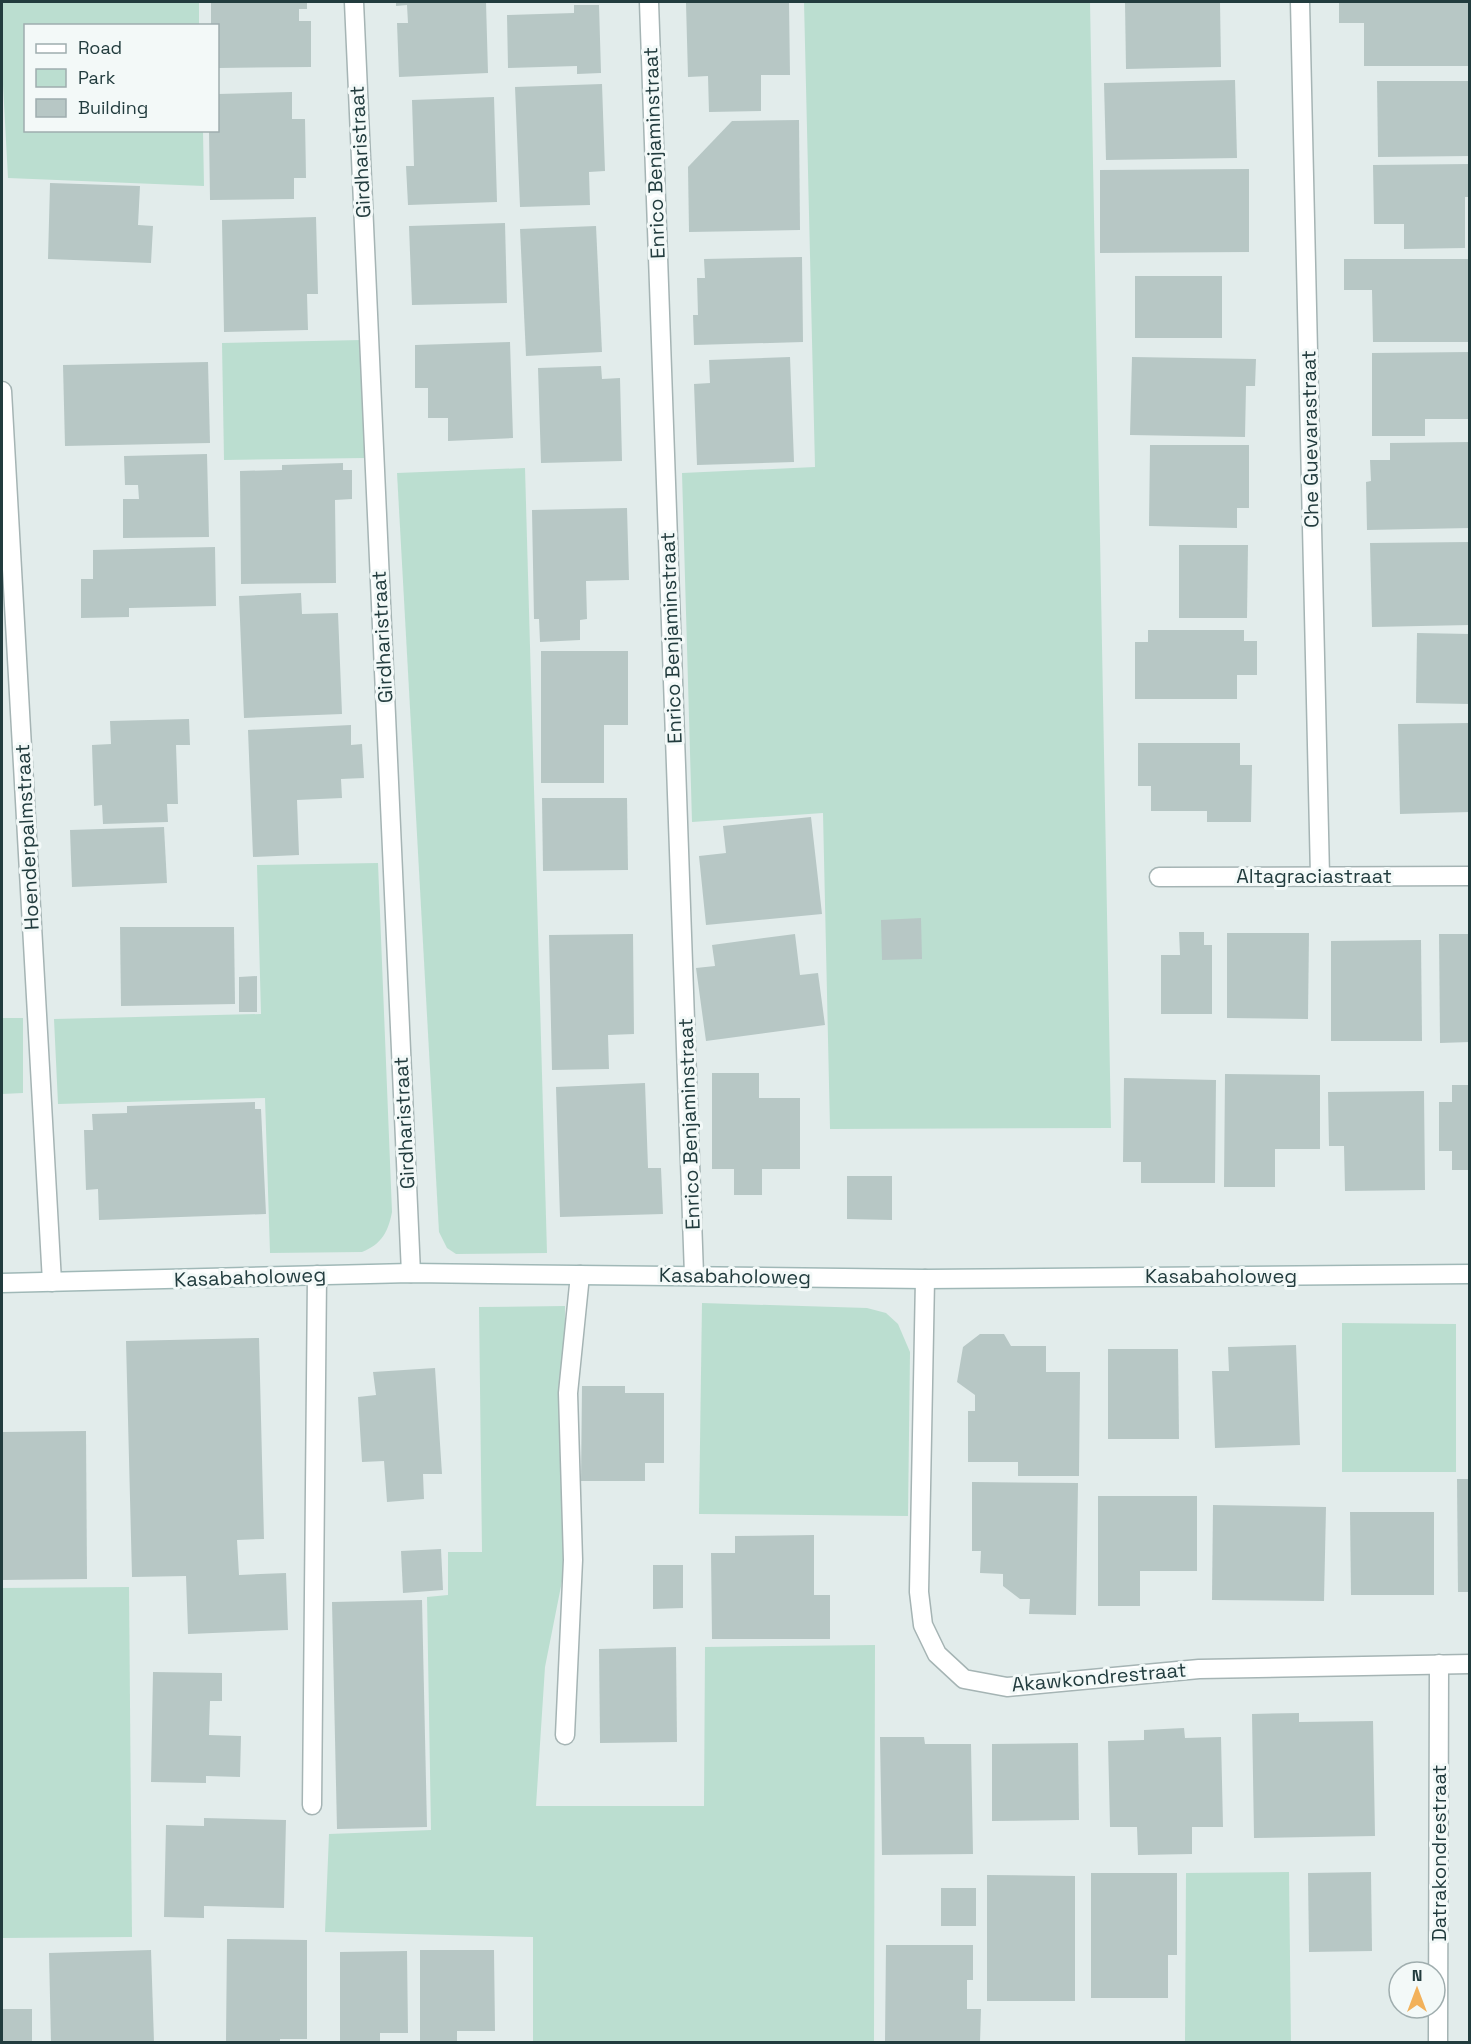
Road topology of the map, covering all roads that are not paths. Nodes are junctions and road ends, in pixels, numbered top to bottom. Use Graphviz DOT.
graph roads {
  1 [pos="354,2"];
  2 [pos="649,2"];
  3 [pos="1299,2"];
  4 [pos="2,391"];
  5 [pos="1320,876"];
  6 [pos="1470,876"];
  7 [pos="1159,877"];
  8 [pos="411,1273"];
  9 [pos="1470,1274"];
  10 [pos="317,1275"];
  11 [pos="580,1275"];
  12 [pos="694,1275"];
  13 [pos="925,1279"];
  14 [pos="52,1282"];
  15 [pos="2,1283"];
  16 [pos="1439,1664"];
  17 [pos="1470,1664"];
  18 [pos="565,1735"];
  19 [pos="312,1805"];
  20 [pos="1438,2043"];
  1 -- 8 [label="street, Girdharistraat"];
  2 -- 12 [label="street, Enrico Benjaminstraat"];
  3 -- 5 [label="street, Che Guevarastraat"];
  4 -- 14 [label="street, Hoenderpalmstraat"];
  5 -- 6 [label="street, Altagraciastraat"];
  5 -- 7 [label="street, Altagraciastraat"];
  8 -- 10 [label="street, Kasabaholoweg"];
  8 -- 11 [label="street, Kasabaholoweg"];
  9 -- 13 [label="street, Kasabaholoweg"];
  10 -- 14 [label="street, Kasabaholoweg"];
  10 -- 19 [label="street"];
  11 -- 12 [label="street, Kasabaholoweg"];
  11 -- 18 [label="street"];
  12 -- 13 [label="street, Kasabaholoweg"];
  13 -- 16 [label="street, Akawkondrestraat"];
  14 -- 15 [label="street, Kasabaholoweg"];
  16 -- 17 [label="street, Akawkondrestraat"];
  16 -- 20 [label="street, Datrakondrestraat"];
}
